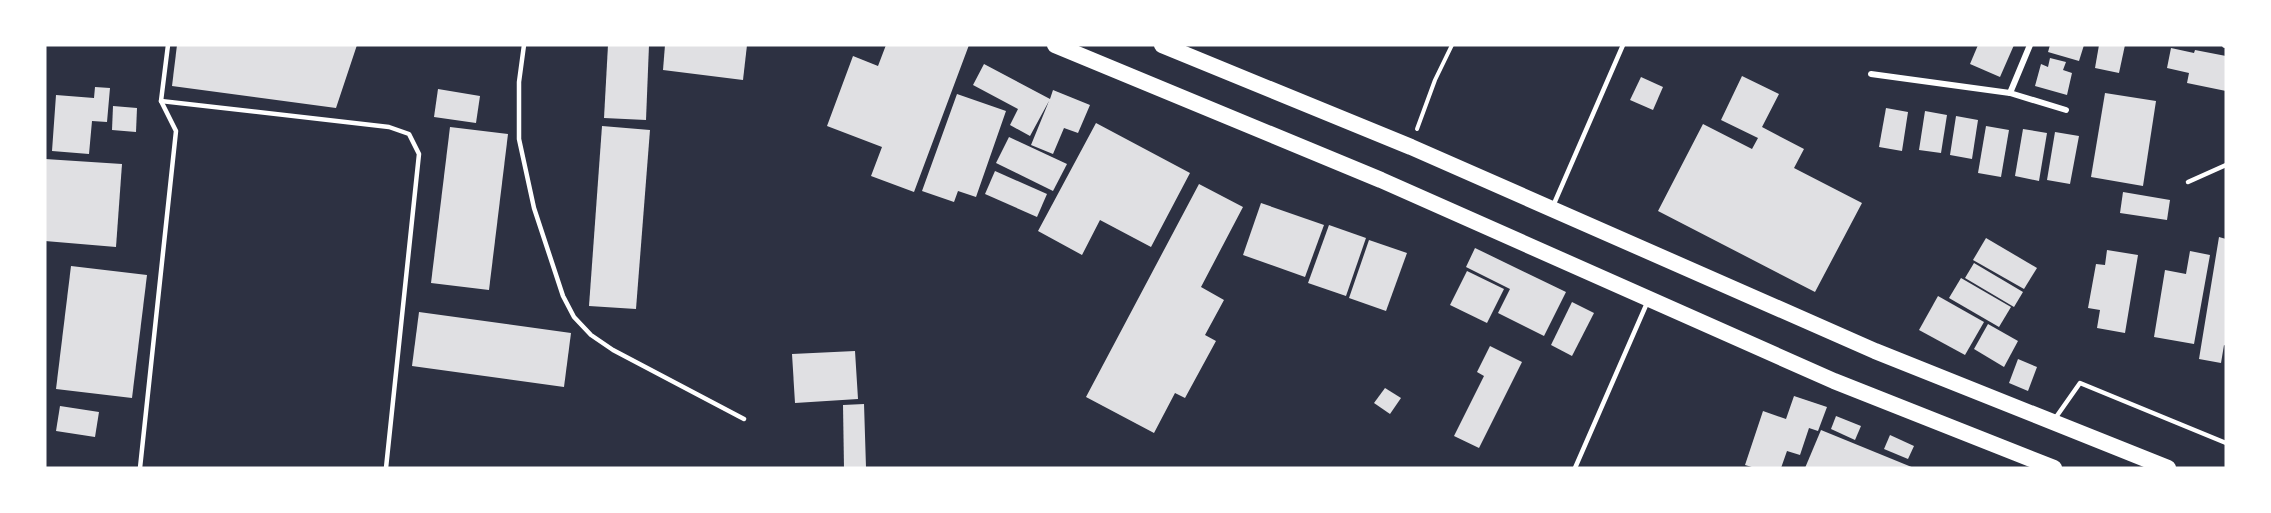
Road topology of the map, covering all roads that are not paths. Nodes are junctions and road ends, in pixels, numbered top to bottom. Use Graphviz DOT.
graph roads {
  1 [pos="168,45"];
  2 [pos="524,45"];
  3 [pos="1055,45"];
  4 [pos="1162,45"];
  5 [pos="1623,45"];
  6 [pos="2030,45"];
  7 [pos="1871,74"];
  8 [pos="2010,93"];
  9 [pos="161,101"];
  10 [pos="2066,110"];
  11 [pos="2226,165"];
  12 [pos="2188,182"];
  13 [pos="1552,209"];
  14 [pos="1649,298"];
  15 [pos="744,419"];
  16 [pos="2053,422"];
  17 [pos="2226,443"];
  18 [pos="140,468"];
  19 [pos="386,468"];
  20 [pos="1575,468"];
  21 [pos="2054,468"];
  22 [pos="2168,468"];
  1 -- 9 [label="lane"];
  2 -- 15 [label="lane"];
  3 -- 14 [label="highway"];
  4 -- 13 [label="highway"];
  5 -- 13 [label="lane"];
  6 -- 8 [label="street"];
  7 -- 8 [label="street"];
  8 -- 10 [label="street"];
  9 -- 18 [label="lane"];
  9 -- 19 [label="lane"];
  11 -- 12 [label="lane"];
  13 -- 16 [label="highway"];
  14 -- 20 [label="lane"];
  14 -- 21 [label="highway"];
  16 -- 17 [label="lane"];
  16 -- 22 [label="highway"];
}
